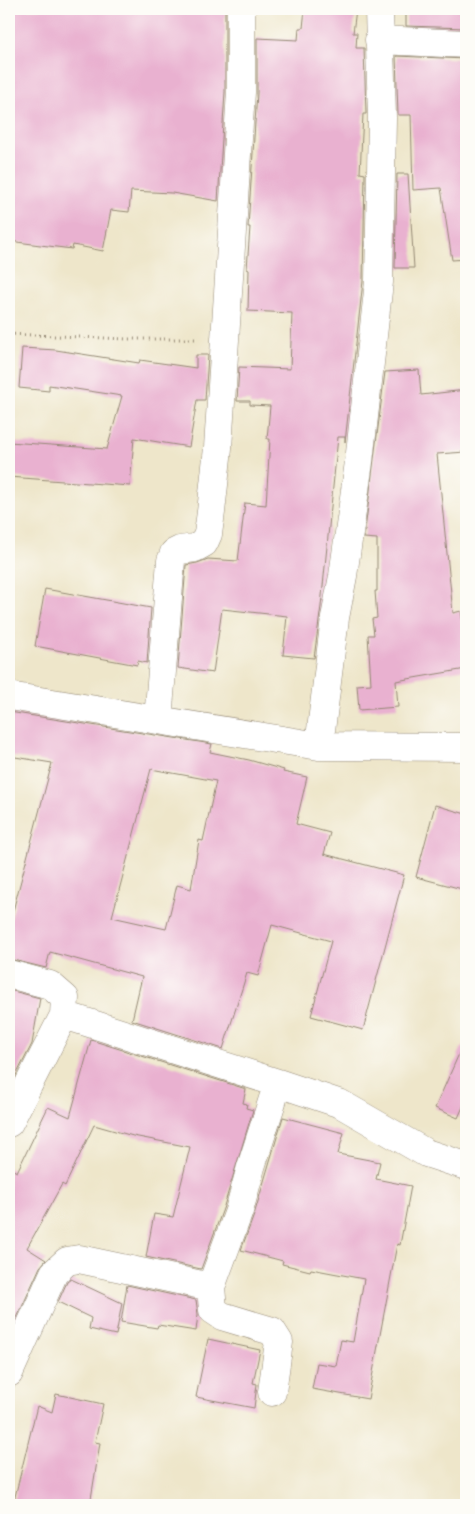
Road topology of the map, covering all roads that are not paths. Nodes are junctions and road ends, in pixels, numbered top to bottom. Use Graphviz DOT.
graph roads {
  1 [pos="241,9"];
  2 [pos="379,9"];
  3 [pos="379,40"];
  4 [pos="466,44"];
  5 [pos="9,696"];
  6 [pos="158,720"];
  7 [pos="319,746"];
  8 [pos="466,748"];
  9 [pos="9,974"];
  10 [pos="64,1015"];
  11 [pos="278,1083"];
  12 [pos="9,1123"];
  13 [pos="466,1166"];
  14 [pos="210,1287"];
  15 [pos="9,1373"];
  16 [pos="272,1392"];
  1 -- 6 [label="street"];
  2 -- 3 [label="street"];
  3 -- 4 [label="street"];
  3 -- 7 [label="street"];
  5 -- 6 [label="street"];
  6 -- 7 [label="street"];
  7 -- 8 [label="street"];
  9 -- 10 [label="street"];
  10 -- 11 [label="street"];
  10 -- 12 [label="street"];
  11 -- 13 [label="street"];
  11 -- 14 [label="street"];
  14 -- 15 [label="street"];
  14 -- 16 [label="street"];
}
